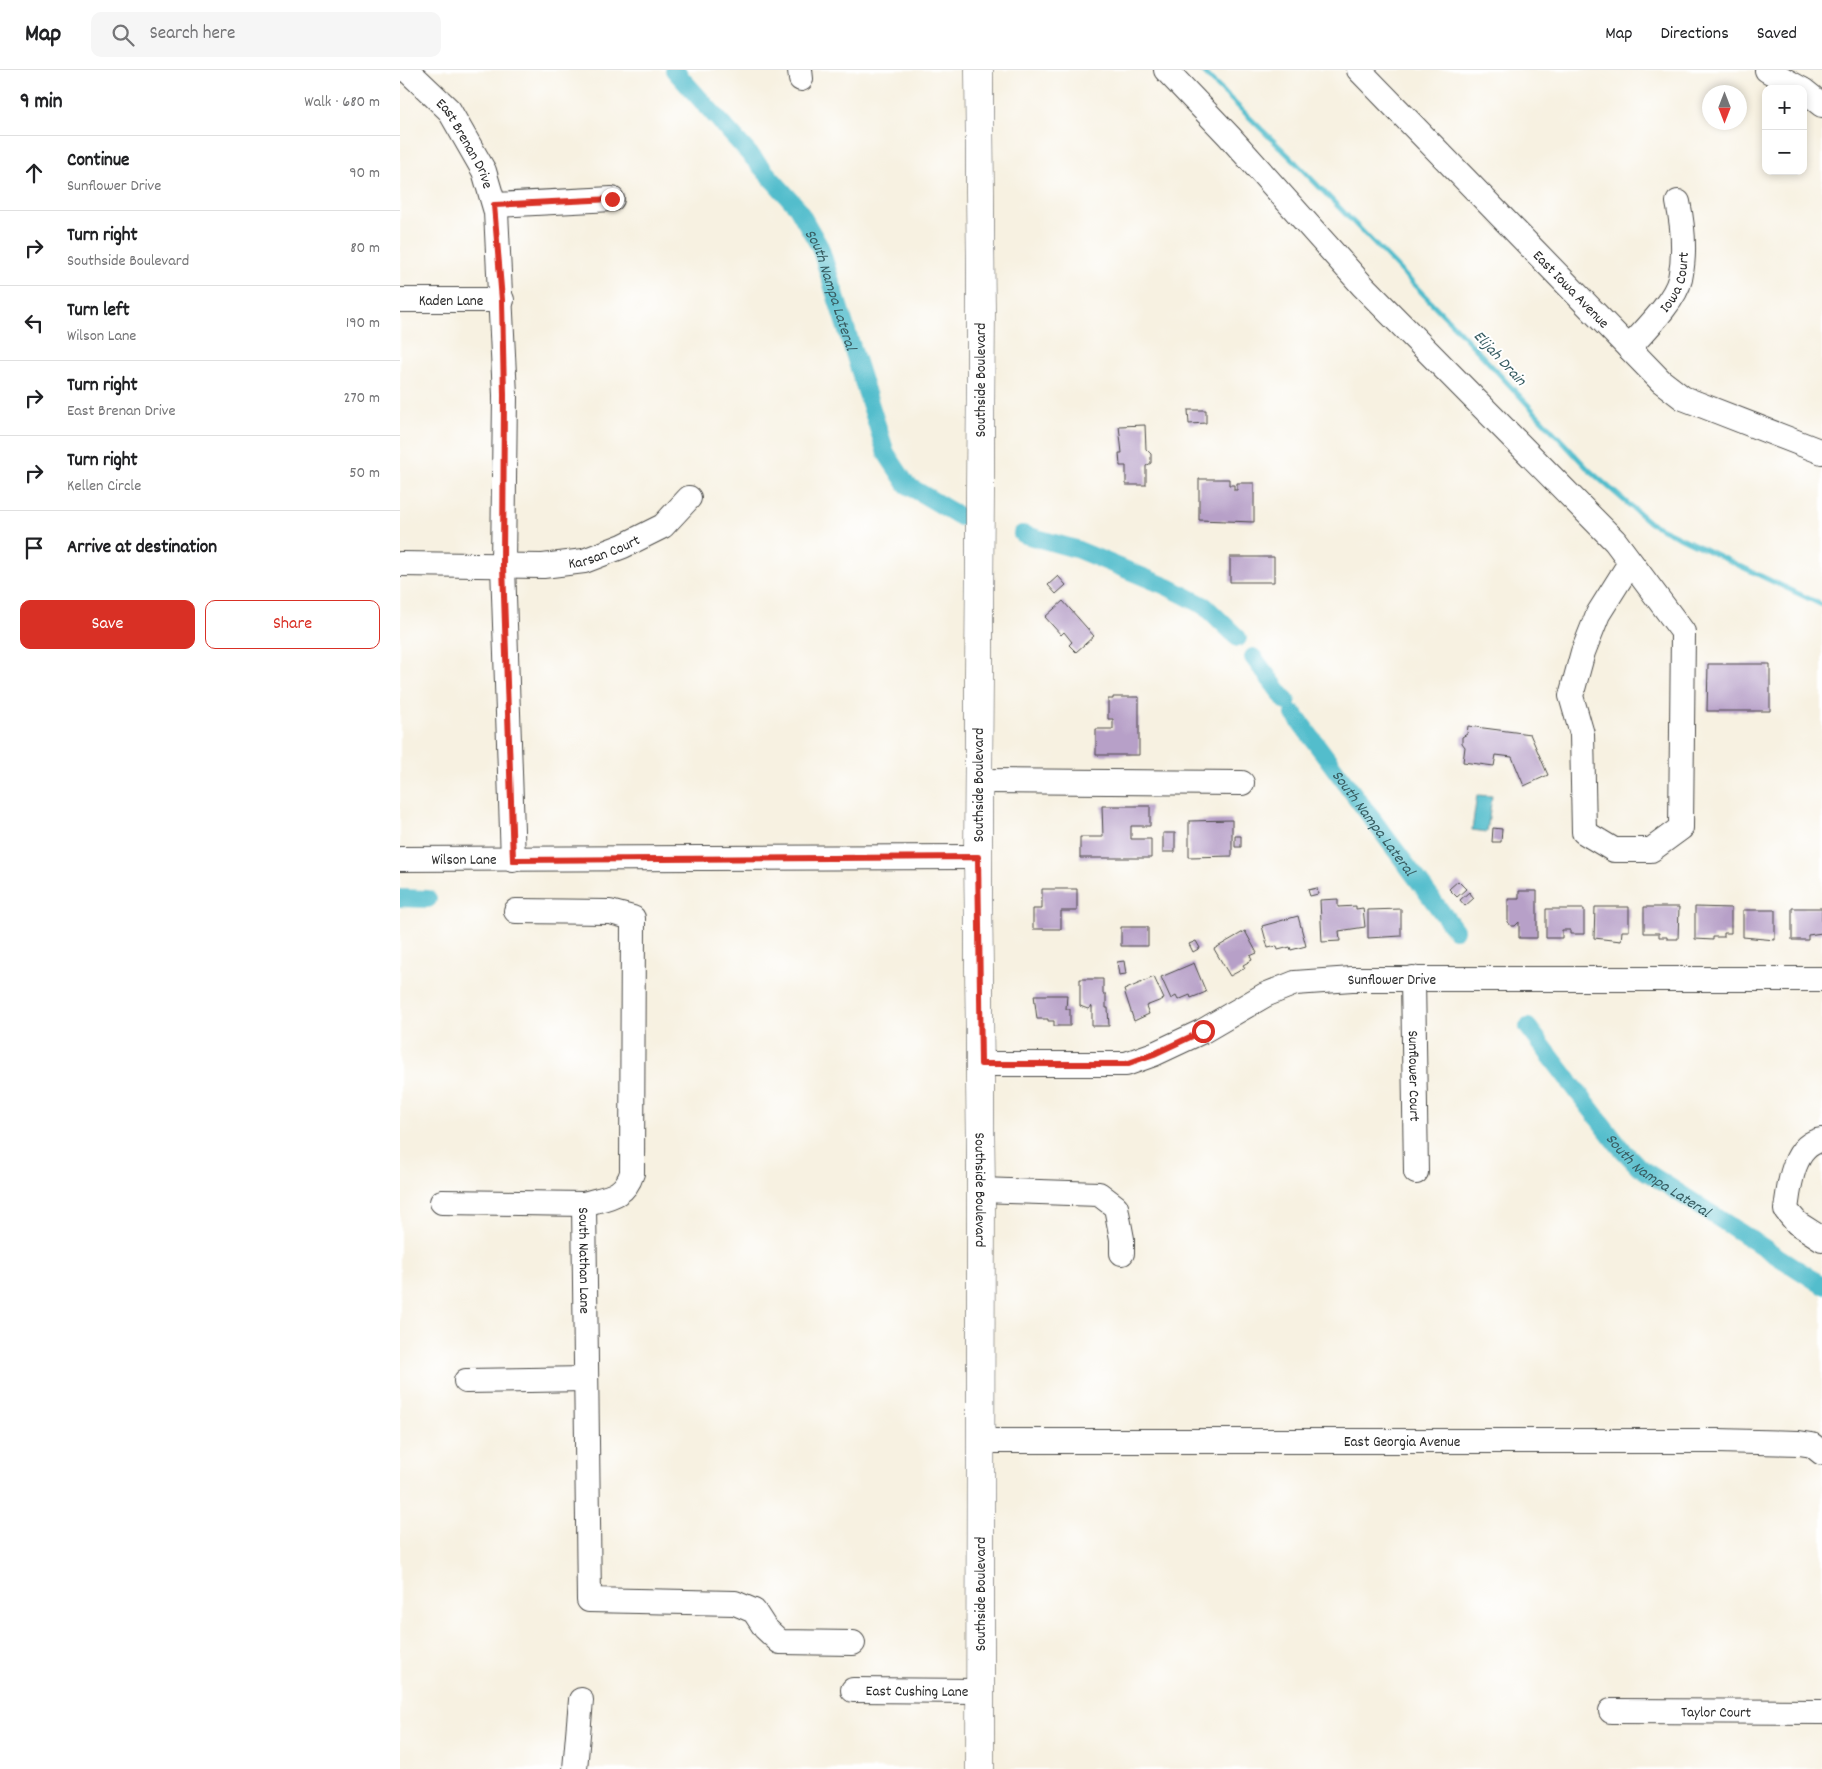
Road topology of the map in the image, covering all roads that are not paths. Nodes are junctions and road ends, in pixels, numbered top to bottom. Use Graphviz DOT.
graph roads {
  1 [pos="407,70"];
  2 [pos="979,70"];
  3 [pos="1166,70"];
  4 [pos="1359,70"];
  5 [pos="1767,70"];
  6 [pos="1812,92"];
  7 [pos="612,199"];
  8 [pos="1678,202"];
  9 [pos="494,205"];
  10 [pos="400,300"];
  11 [pos="502,300"];
  12 [pos="1629,348"];
  13 [pos="1822,452"];
  14 [pos="689,498"];
  15 [pos="1630,563"];
  16 [pos="400,564"];
  17 [pos="503,566"];
  18 [pos="978,780"];
  19 [pos="1242,784"];
  20 [pos="978,857"];
  21 [pos="400,859"];
  22 [pos="513,860"];
  23 [pos="516,912"];
  24 [pos="1413,978"];
  25 [pos="1822,979"];
  26 [pos="981,1064"];
  27 [pos="1822,1140"];
  28 [pos="1416,1172"];
  29 [pos="981,1190"];
  30 [pos="442,1202"];
  31 [pos="584,1204"];
  32 [pos="1822,1238"];
  33 [pos="1122,1253"];
  34 [pos="585,1379"];
  35 [pos="466,1381"];
  36 [pos="980,1441"];
  37 [pos="1822,1453"];
  38 [pos="853,1643"];
  39 [pos="853,1690"];
  40 [pos="980,1691"];
  41 [pos="581,1700"];
  42 [pos="1611,1711"];
  43 [pos="1822,1712"];
  44 [pos="575,1769"];
  45 [pos="980,1769"];
  1 -- 9 [label="street, East Brenan Drive"];
  2 -- 18 [label="main road, Southside Boulevard"];
  3 -- 15 [label="street"];
  4 -- 12 [label="street, East Iowa Avenue"];
  5 -- 6 [label="street"];
  7 -- 9 [label="street"];
  8 -- 12 [label="street, Iowa Court"];
  9 -- 11 [label="street, East Brenan Drive"];
  10 -- 11 [label="street, Kaden Lane"];
  11 -- 17 [label="street, East Brenan Drive"];
  12 -- 13 [label="street, East Iowa Avenue"];
  14 -- 17 [label="street, Karsan Court"];
  15 -- 15 [label="street"];
  16 -- 17 [label="street, Karsan Court"];
  17 -- 22 [label="street, East Brenan Drive"];
  18 -- 19 [label="street"];
  18 -- 20 [label="main road, Southside Boulevard"];
  20 -- 22 [label="street, Wilson Lane"];
  20 -- 26 [label="main road, Southside Boulevard"];
  21 -- 22 [label="street, Wilson Lane"];
  23 -- 31 [label="street, South Nathan Lane"];
  24 -- 25 [label="street, Sunflower Drive"];
  24 -- 26 [label="street, Sunflower Drive"];
  24 -- 28 [label="street, Sunflower Court"];
  26 -- 29 [label="main road, Southside Boulevard"];
  27 -- 32 [label="street"];
  29 -- 33 [label="street"];
  29 -- 36 [label="main road, Southside Boulevard"];
  30 -- 31 [label="street"];
  31 -- 34 [label="street, South Nathan Lane"];
  34 -- 35 [label="street"];
  34 -- 38 [label="street, South Nathan Lane"];
  36 -- 37 [label="street, East Georgia Avenue"];
  36 -- 40 [label="main road, Southside Boulevard"];
  39 -- 40 [label="street, East Cushing Lane"];
  40 -- 45 [label="main road, Southside Boulevard"];
  41 -- 44 [label="street"];
  42 -- 43 [label="street, Taylor Court"];
}
